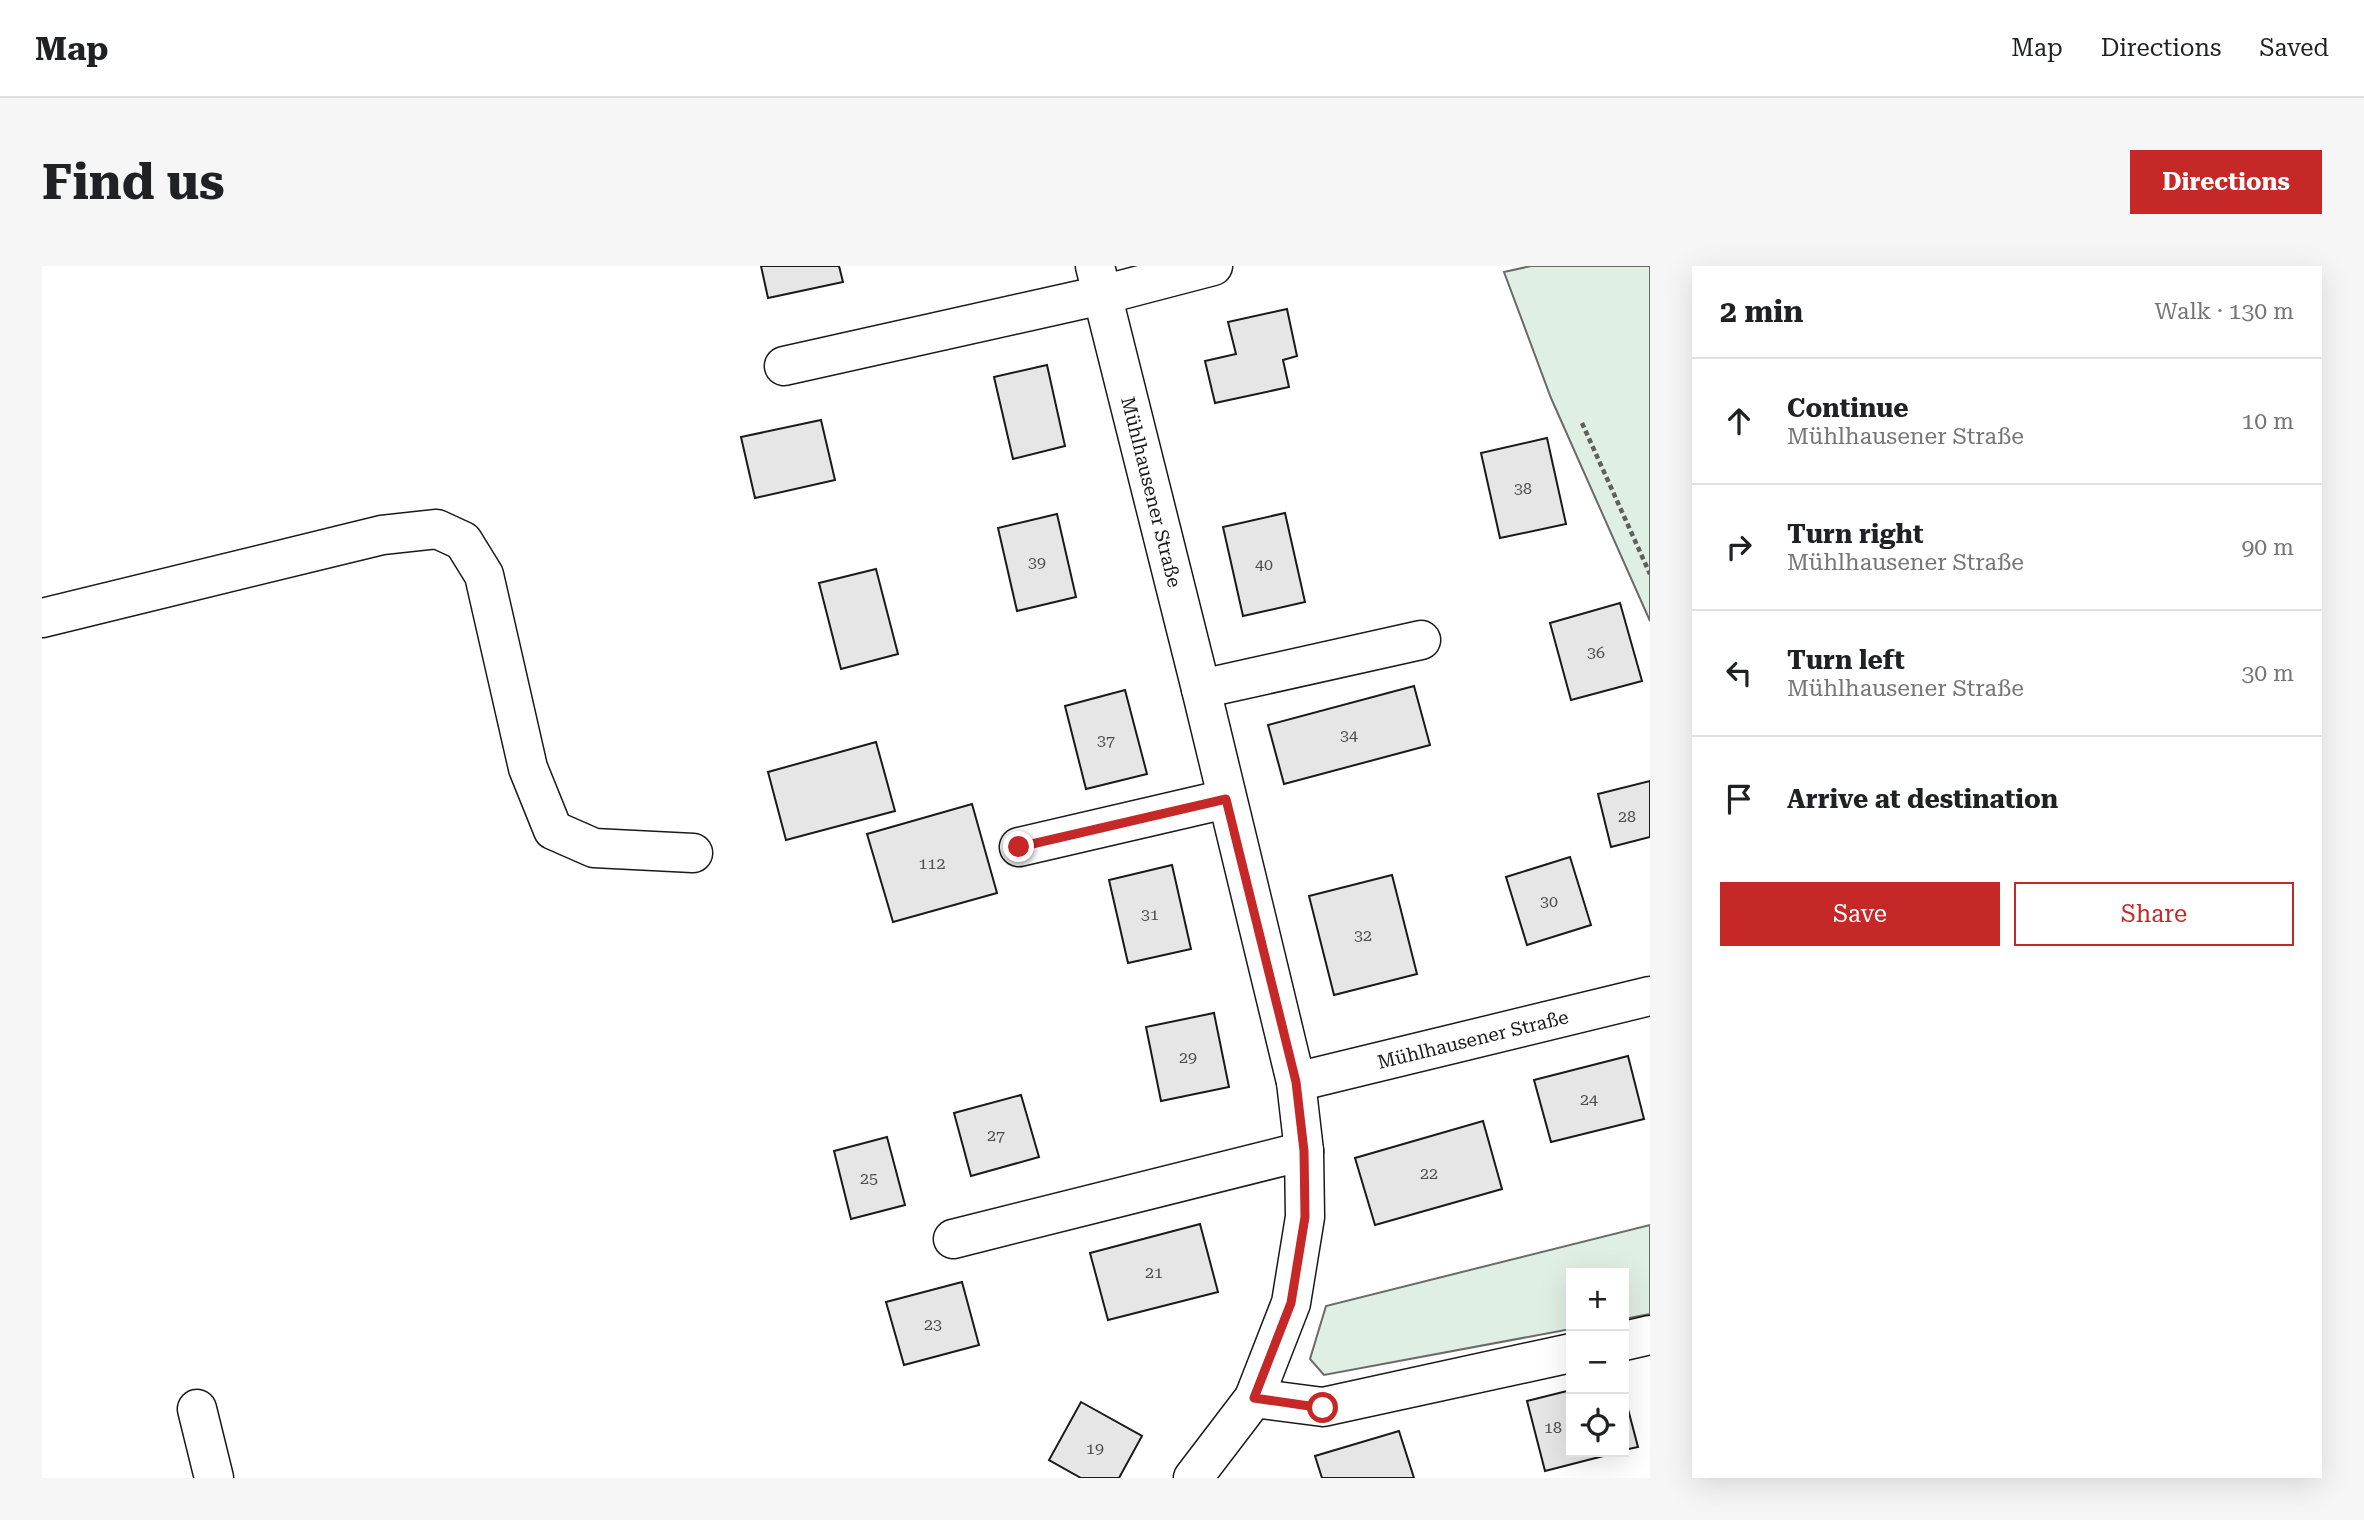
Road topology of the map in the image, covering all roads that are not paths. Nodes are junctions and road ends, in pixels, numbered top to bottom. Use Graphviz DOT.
graph roads {
  1 [pos="1213,266"];
  2 [pos="1099,281"];
  3 [pos="784,366"];
  4 [pos="42,618"];
  5 [pos="1421,640"];
  6 [pos="1201,689"];
  7 [pos="1226,799"];
  8 [pos="1019,847"];
  9 [pos="693,853"];
  10 [pos="1650,996"];
  11 [pos="1296,1082"];
  12 [pos="1304,1151"];
  13 [pos="953,1239"];
  14 [pos="1650,1335"];
  15 [pos="1629,1340"];
  16 [pos="1566,1354"];
  17 [pos="1254,1398"];
  18 [pos="197,1409"];
  19 [pos="214,1478"];
  20 [pos="1193,1478"];
  1 -- 2 [label="street"];
  2 -- 3 [label="street"];
  2 -- 6 [label="street, Mühlhausener Straße"];
  4 -- 9 [label="street"];
  5 -- 6 [label="street"];
  6 -- 7 [label="street, Mühlhausener Straße"];
  7 -- 8 [label="street"];
  7 -- 11 [label="street, Mühlhausener Straße"];
  10 -- 11 [label="street, Mühlhausener Straße"];
  11 -- 12 [label="street, Mühlhausener Straße"];
  12 -- 13 [label="street"];
  12 -- 17 [label="street, Mühlhausener Straße"];
  14 -- 15 [label="street"];
  16 -- 17 [label="street"];
  17 -- 20 [label="street, Mühlhausener Straße"];
  18 -- 19 [label="street"];
}
